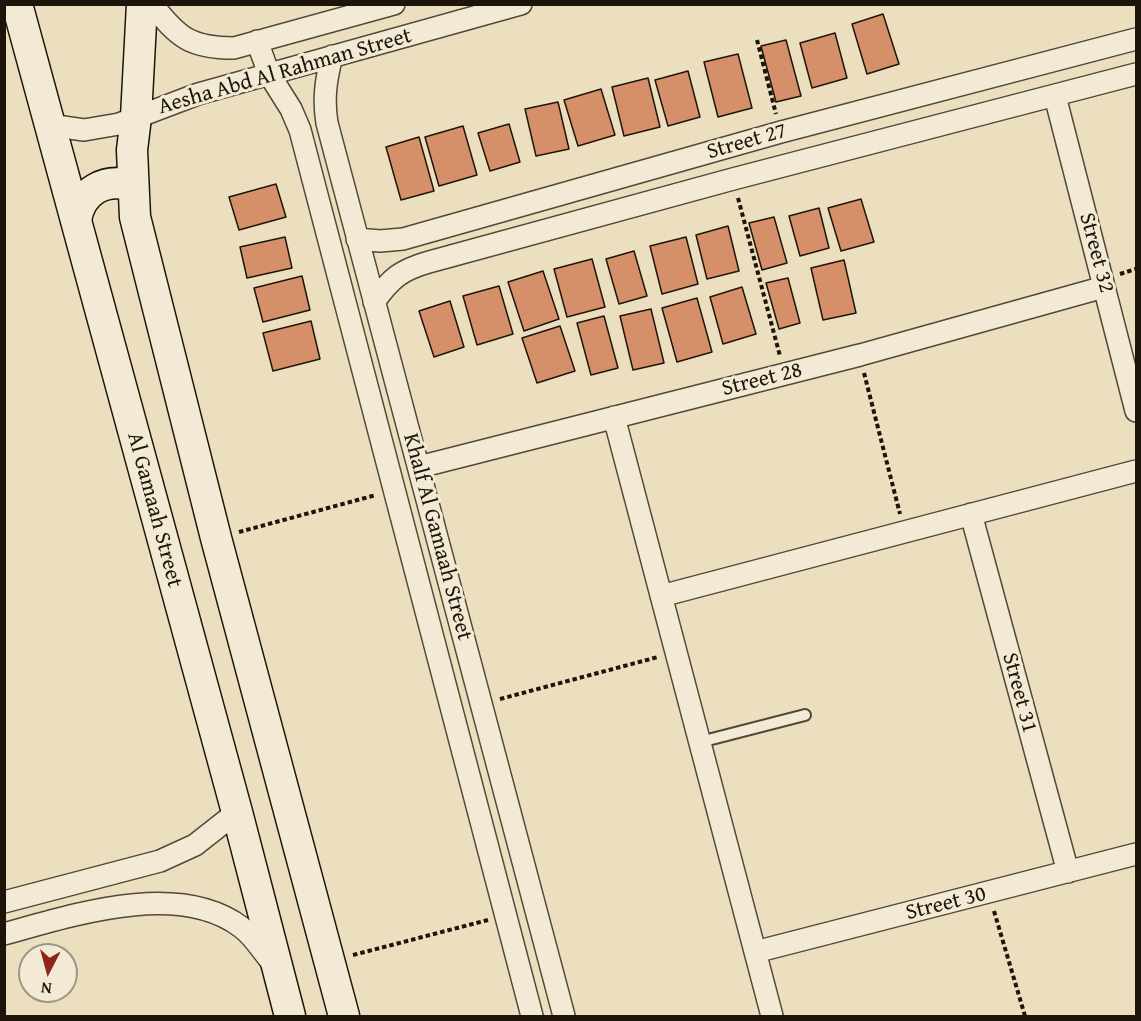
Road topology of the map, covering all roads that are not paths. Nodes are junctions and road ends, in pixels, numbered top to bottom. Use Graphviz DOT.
graph roads {
  1 [pos="17,4"];
  2 [pos="142,4"];
  3 [pos="152,4"];
  4 [pos="394,4"];
  5 [pos="521,4"];
  6 [pos="1137,39"];
  7 [pos="257,41"];
  8 [pos="332,56"];
  9 [pos="269,74"];
  10 [pos="1137,74"];
  11 [pos="1055,96"];
  12 [pos="136,117"];
  13 [pos="49,125"];
  14 [pos="133,186"];
  15 [pos="76,221"];
  16 [pos="357,239"];
  17 [pos="1104,287"];
  18 [pos="374,302"];
  19 [pos="1137,411"];
  20 [pos="614,417"];
  21 [pos="419,467"];
  22 [pos="1137,471"];
  23 [pos="971,514"];
  24 [pos="661,596"];
  25 [pos="806,715"];
  26 [pos="699,742"];
  27 [pos="237,812"];
  28 [pos="514,832"];
  29 [pos="486,839"];
  30 [pos="1137,854"];
  31 [pos="1068,872"];
  32 [pos="4,902"];
  33 [pos="4,934"];
  34 [pos="755,952"];
  35 [pos="277,969"];
  36 [pos="290,1017"];
  37 [pos="344,1017"];
  38 [pos="532,1017"];
  39 [pos="564,1017"];
  40 [pos="772,1017"];
  1 -- 13 [label="street, Al Gamaah Street"];
  2 -- 12 [label="street"];
  3 -- 7 [label="street, Aesha Abd Al Rahman Street"];
  4 -- 7 [label="street, Aesha Abd Al Rahman Street"];
  5 -- 8 [label="street, Aesha Abd Al Rahman Street"];
  6 -- 16 [label="street, Street 27"];
  7 -- 9 [label="street, Khalf Al Gamaah Street"];
  8 -- 9 [label="street, Aesha Abd Al Rahman Street"];
  8 -- 16 [label="street, Khalf Al Gamaah Street"];
  9 -- 12 [label="street, Aesha Abd Al Rahman Street"];
  9 -- 29 [label="street, Khalf Al Gamaah Street"];
  10 -- 11 [label="street, Street 27"];
  11 -- 17 [label="street, Street 32"];
  11 -- 18 [label="street, Street 27"];
  12 -- 13 [label="street, Aesha Abd Al Rahman Street"];
  12 -- 14 [label="street"];
  13 -- 15 [label="street, Al Gamaah Street"];
  14 -- 15 [label="street"];
  14 -- 37 [label="street"];
  15 -- 27 [label="street, Al Gamaah Street"];
  16 -- 18 [label="street, Khalf Al Gamaah Street"];
  17 -- 19 [label="street, Street 32"];
  17 -- 20 [label="street, Street 28"];
  18 -- 21 [label="street, Khalf Al Gamaah Street"];
  20 -- 21 [label="street, Street 28"];
  20 -- 24 [label="street"];
  21 -- 28 [label="street, Khalf Al Gamaah Street"];
  22 -- 23 [label="street"];
  23 -- 24 [label="street"];
  23 -- 31 [label="street, Street 31"];
  24 -- 26 [label="street"];
  25 -- 26 [label="lane"];
  26 -- 34 [label="street"];
  27 -- 32 [label="street"];
  27 -- 35 [label="street, Al Gamaah Street"];
  28 -- 29 [label="street"];
  28 -- 39 [label="street, Khalf Al Gamaah Street"];
  29 -- 38 [label="street, Khalf Al Gamaah Street"];
  30 -- 31 [label="street, Street 30"];
  31 -- 34 [label="street, Street 30"];
  33 -- 35 [label="street"];
  34 -- 40 [label="street"];
  35 -- 36 [label="street, Al Gamaah Street"];
}
